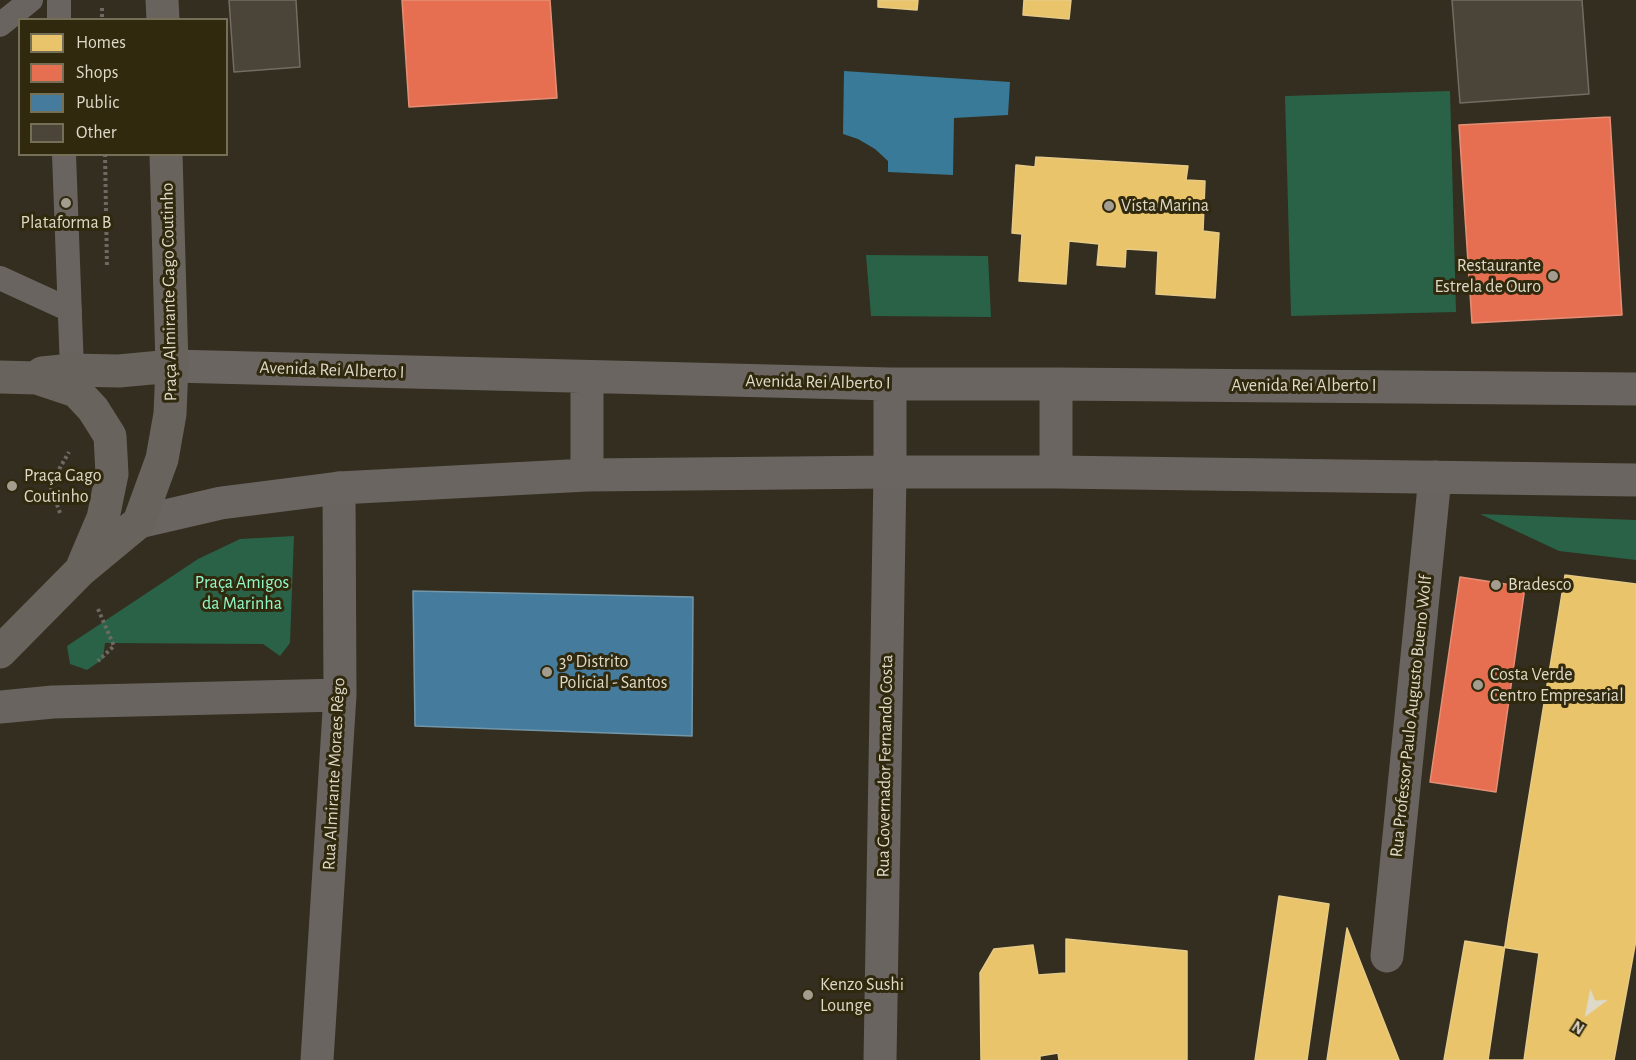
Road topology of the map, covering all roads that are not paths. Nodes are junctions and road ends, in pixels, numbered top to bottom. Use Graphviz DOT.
graph roads {
  1 [pos="30,0"];
  2 [pos="59,0"];
  3 [pos="162,0"];
  4 [pos="60,18"];
  5 [pos="163,18"];
  6 [pos="0,25"];
  7 [pos="64,156"];
  8 [pos="166,156"];
  9 [pos="0,278"];
  10 [pos="70,310"];
  11 [pos="172,366"];
  12 [pos="72,370"];
  13 [pos="0,377"];
  14 [pos="586,377"];
  15 [pos="890,384"];
  16 [pos="1056,384"];
  17 [pos="1636,389"];
  18 [pos="890,472"];
  19 [pos="1056,472"];
  20 [pos="587,475"];
  21 [pos="1435,477"];
  22 [pos="1636,480"];
  23 [pos="339,488"];
  24 [pos="139,522"];
  25 [pos="81,570"];
  26 [pos="0,652"];
  27 [pos="340,695"];
  28 [pos="0,707"];
  29 [pos="1387,956"];
  30 [pos="317,1060"];
  31 [pos="880,1060"];
  1 -- 6 [label="lane"];
  2 -- 4 [label="lane"];
  3 -- 5 [label="main road"];
  7 -- 10 [label="lane"];
  8 -- 11 [label="main road, Praça Almirante Gago Coutinho"];
  9 -- 10 [label="lane"];
  10 -- 12 [label="lane"];
  11 -- 12 [label="main road, Avenida Rei Alberto I"];
  11 -- 14 [label="main road, Avenida Rei Alberto I"];
  11 -- 24 [label="main road, Praça Almirante Gago Coutinho"];
  12 -- 13 [label="main road, Avenida Rei Alberto I"];
  13 -- 25 [label="main road"];
  14 -- 15 [label="main road, Avenida Rei Alberto I"];
  14 -- 20 [label="main road"];
  15 -- 16 [label="main road, Avenida Rei Alberto I"];
  15 -- 18 [label="main road"];
  16 -- 17 [label="main road, Avenida Rei Alberto I"];
  16 -- 19 [label="main road"];
  18 -- 19 [label="main road"];
  18 -- 20 [label="main road"];
  18 -- 31 [label="street, Rua Governador Fernando Costa"];
  19 -- 21 [label="main road"];
  20 -- 23 [label="main road"];
  21 -- 22 [label="main road"];
  21 -- 29 [label="street, Rua Professor Paulo Augusto Bueno Wolf"];
  23 -- 24 [label="main road"];
  23 -- 27 [label="street, Rua Almirante Moraes Rêgo"];
  24 -- 25 [label="main road"];
  25 -- 26 [label="main road"];
  27 -- 28 [label="street"];
  27 -- 30 [label="street, Rua Almirante Moraes Rêgo"];
}
